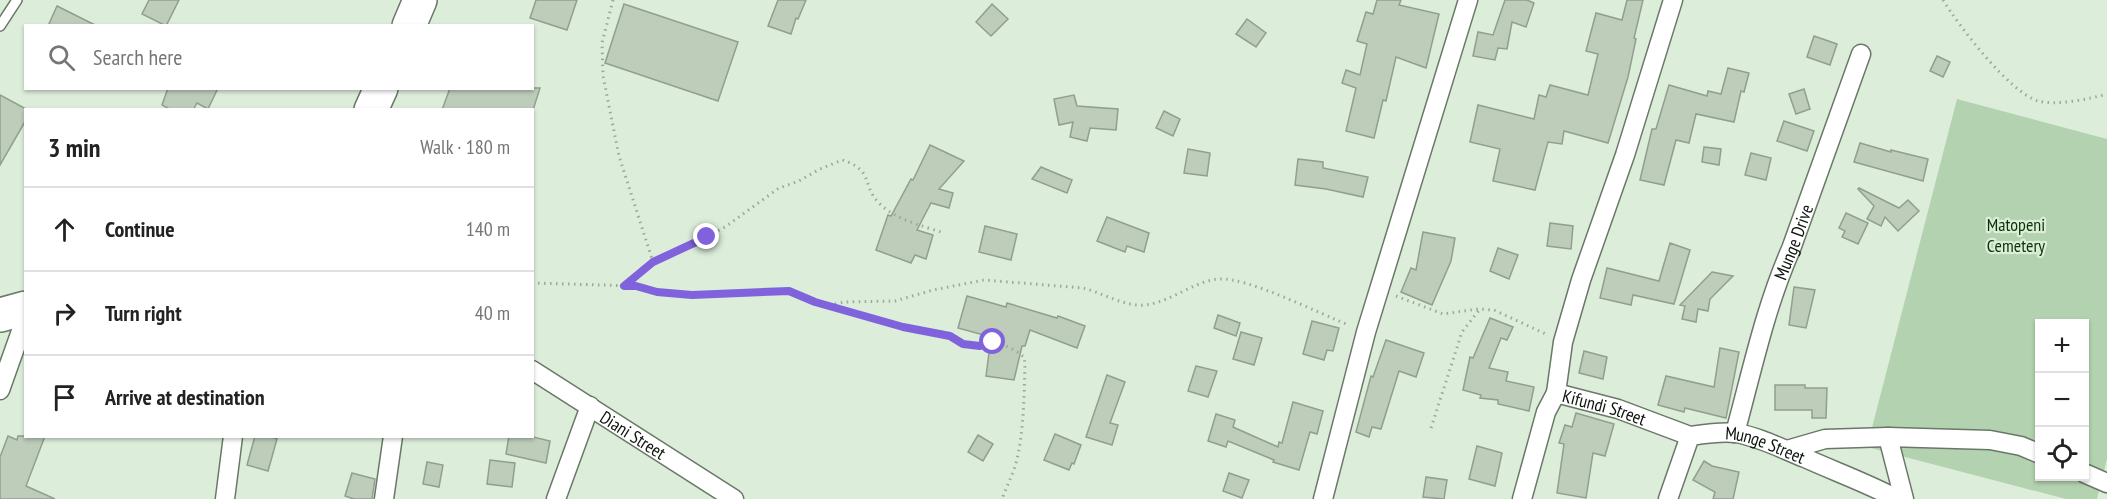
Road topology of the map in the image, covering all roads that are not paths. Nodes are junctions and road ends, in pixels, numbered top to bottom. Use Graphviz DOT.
graph roads {
  1 [pos="17,0"];
  2 [pos="420,0"];
  3 [pos="1468,0"];
  4 [pos="1673,0"];
  5 [pos="410,24"];
  6 [pos="0,26"];
  7 [pos="1861,54"];
  8 [pos="380,90"];
  9 [pos="371,108"];
  10 [pos="24,309"];
  11 [pos="0,315"];
  12 [pos="24,324"];
  13 [pos="534,371"];
  14 [pos="0,390"];
  15 [pos="1556,393"];
  16 [pos="590,406"];
  17 [pos="1735,433"];
  18 [pos="1690,436"];
  19 [pos="1888,437"];
  20 [pos="233,438"];
  21 [pos="393,438"];
  22 [pos="1787,450"];
  23 [pos="2035,452"];
  24 [pos="2089,475"];
  25 [pos="2107,483"];
  26 [pos="725,496"];
  27 [pos="225,499"];
  28 [pos="384,499"];
  29 [pos="556,499"];
  30 [pos="1323,499"];
  31 [pos="1522,499"];
  32 [pos="1668,499"];
  33 [pos="1898,499"];
  34 [pos="1904,499"];
  1 -- 6 [label="lane"];
  2 -- 5 [label="highway"];
  3 -- 30 [label="street"];
  4 -- 15 [label="street"];
  7 -- 17 [label="street, Munge Drive"];
  8 -- 9 [label="highway"];
  10 -- 11 [label="highway"];
  12 -- 14 [label="street"];
  13 -- 16 [label="street, Diani Street"];
  15 -- 18 [label="street, Kifundi Street"];
  15 -- 31 [label="street, Kifundi Street"];
  16 -- 26 [label="street, Diani Street"];
  16 -- 29 [label="street"];
  17 -- 18 [label="street, Munge Street"];
  17 -- 22 [label="street, Munge Street"];
  18 -- 32 [label="street"];
  19 -- 22 [label="street"];
  19 -- 23 [label="street"];
  19 -- 34 [label="street"];
  20 -- 27 [label="street"];
  21 -- 28 [label="street"];
  22 -- 33 [label="street, Munge Street"];
  24 -- 25 [label="street"];
}
